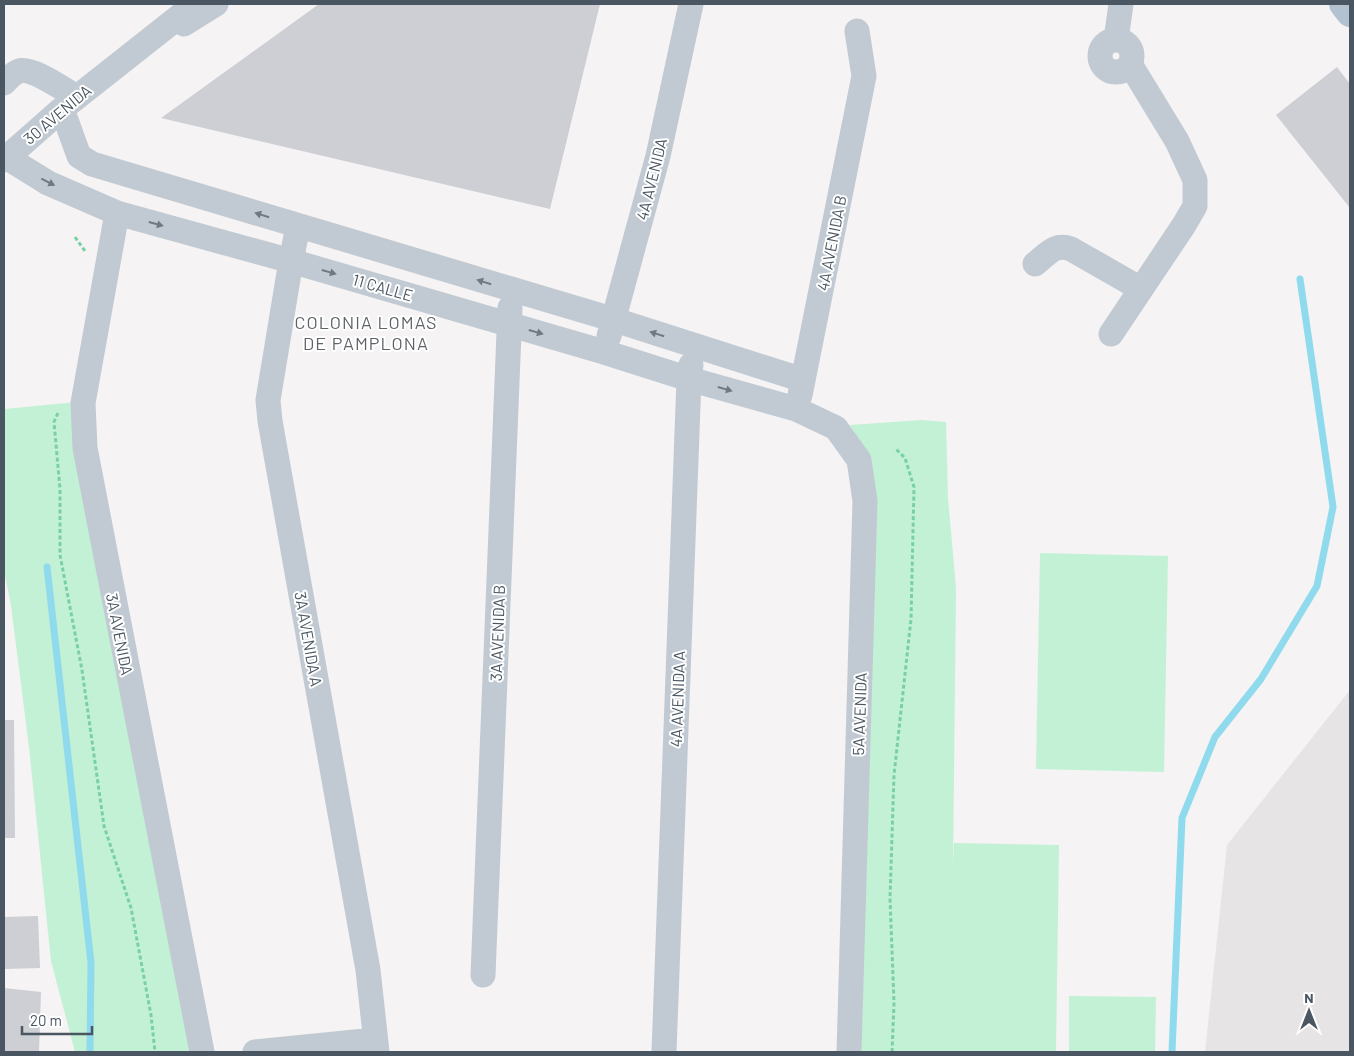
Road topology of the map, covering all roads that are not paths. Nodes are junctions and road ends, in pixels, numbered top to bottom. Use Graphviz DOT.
graph roads {
  1 [pos="195,4"];
  2 [pos="216,4"];
  3 [pos="691,4"];
  4 [pos="1121,4"];
  5 [pos="1343,4"];
  6 [pos="1350,13"];
  7 [pos="857,31"];
  8 [pos="112,70"];
  9 [pos="4,83"];
  10 [pos="69,103"];
  11 [pos="5,159"];
  12 [pos="117,213"];
  13 [pos="298,226"];
  14 [pos="291,261"];
  15 [pos="1035,264"];
  16 [pos="1141,288"];
  17 [pos="512,290"];
  18 [pos="615,320"];
  19 [pos="509,324"];
  20 [pos="1111,334"];
  21 [pos="694,345"];
  22 [pos="604,352"];
  23 [pos="689,379"];
  24 [pos="804,380"];
  25 [pos="796,410"];
  26 [pos="483,975"];
  27 [pos="376,1046"];
  28 [pos="202,1052"];
  29 [pos="255,1052"];
  30 [pos="664,1052"];
  31 [pos="848,1052"];
  1 -- 8 [label="street"];
  2 -- 8 [label="street"];
  3 -- 18 [label="street, 4A AVENIDA"];
  4 -- 16 [label="street"];
  5 -- 6 [label="main road"];
  7 -- 24 [label="street, 4A AVENIDA B"];
  8 -- 10 [label="street, 30 AVENIDA"];
  9 -- 10 [label="street"];
  10 -- 11 [label="street, 30 AVENIDA"];
  13 -- 10 [label="street, 11 CALLE, one-way"];
  11 -- 12 [label="street, 11 CALLE, one-way"];
  12 -- 14 [label="street, 11 CALLE, one-way"];
  12 -- 28 [label="street, 3A AVENIDA"];
  13 -- 14 [label="street, 3A AVENIDA A"];
  17 -- 13 [label="street, 11 CALLE, one-way"];
  14 -- 19 [label="street, 11 CALLE, one-way"];
  14 -- 27 [label="street, 3A AVENIDA A"];
  15 -- 16 [label="street"];
  16 -- 20 [label="street"];
  17 -- 18 [label="street, 11 CALLE"];
  17 -- 19 [label="street, 3A AVENIDA B"];
  21 -- 18 [label="street, 11 CALLE, one-way"];
  18 -- 22 [label="street, 4A AVENIDA"];
  19 -- 22 [label="street, 11 CALLE, one-way"];
  19 -- 26 [label="street, 3A AVENIDA B"];
  21 -- 23 [label="street, 4A AVENIDA A"];
  21 -- 24 [label="street, 11 CALLE"];
  22 -- 23 [label="street, 11 CALLE"];
  23 -- 25 [label="street, 11 CALLE, one-way"];
  23 -- 30 [label="street, 4A AVENIDA A"];
  24 -- 25 [label="street, 4A AVENIDA B"];
  25 -- 31 [label="street, 5A AVENIDA"];
  27 -- 29 [label="street"];
}
